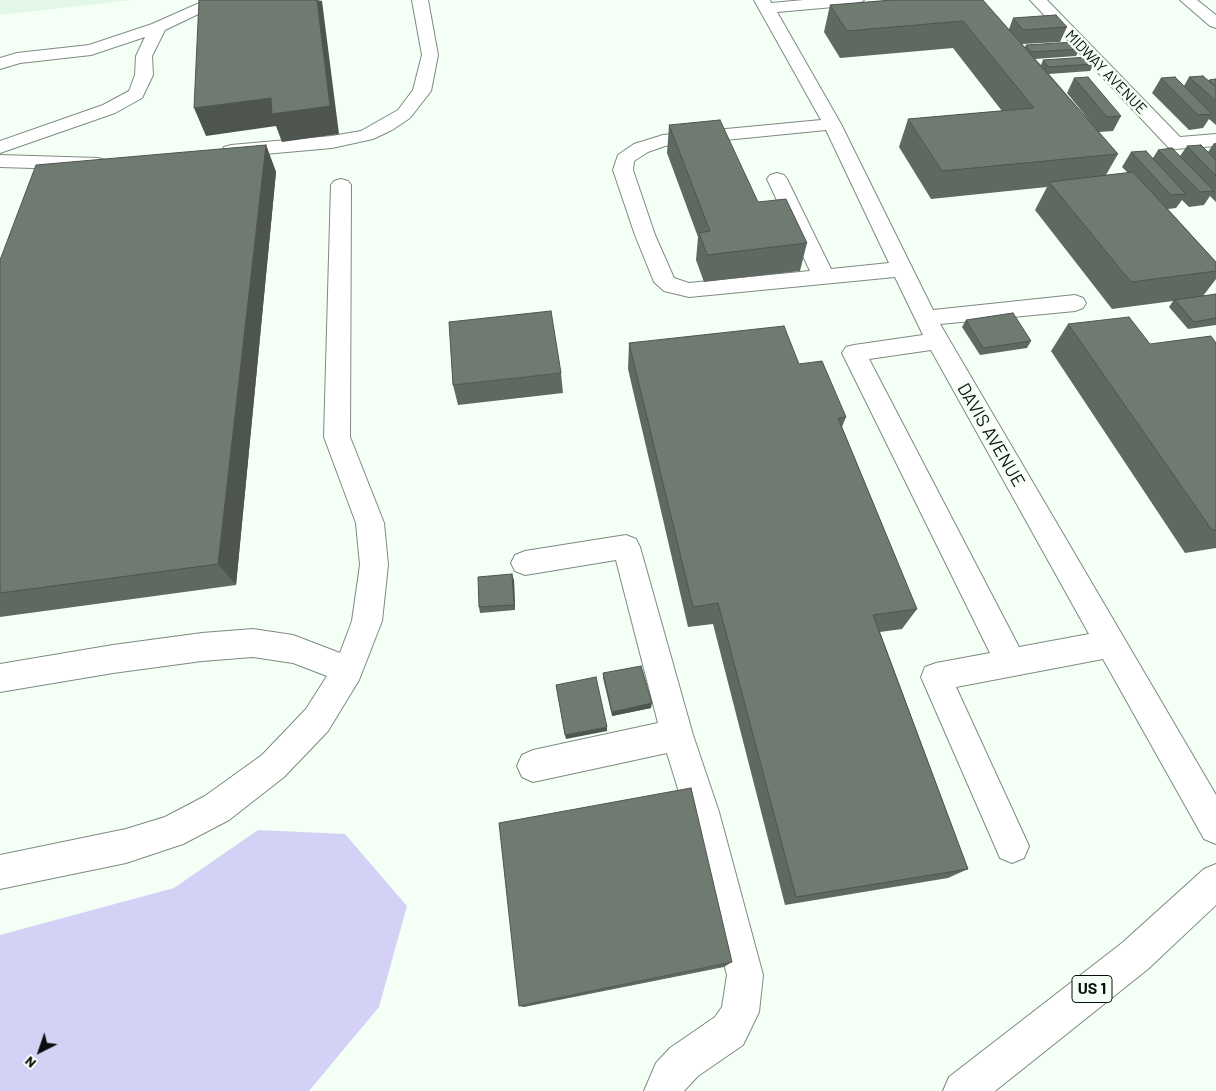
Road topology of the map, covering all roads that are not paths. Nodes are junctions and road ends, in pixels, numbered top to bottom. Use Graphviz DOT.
graph roads {
  1 [pos="258,0"];
  2 [pos="420,0"];
  3 [pos="856,0"];
  4 [pos="1038,0"];
  5 [pos="1188,0"];
  6 [pos="764,4"];
  7 [pos="1216,24"];
  8 [pos="158,27"];
  9 [pos="0,64"];
  10 [pos="832,124"];
  11 [pos="1216,140"];
  12 [pos="0,147"];
  13 [pos="215,153"];
  14 [pos="0,162"];
  15 [pos="118,162"];
  16 [pos="777,179"];
  17 [pos="342,185"];
  18 [pos="902,269"];
  19 [pos="824,277"];
  20 [pos="1075,303"];
  21 [pos="926,318"];
  22 [pos="937,341"];
  23 [pos="525,563"];
  24 [pos="1109,644"];
  25 [pos="1011,663"];
  26 [pos="348,670"];
  27 [pos="0,678"];
  28 [pos="677,735"];
  29 [pos="533,766"];
  30 [pos="1216,827"];
  31 [pos="1012,846"];
  32 [pos="0,872"];
  33 [pos="1216,881"];
  34 [pos="664,1091"];
  35 [pos="963,1091"];
  1 -- 8 [label="street"];
  2 -- 13 [label="street"];
  3 -- 6 [label="street"];
  4 -- 11 [label="street, MIDWAY AVENUE"];
  5 -- 7 [label="street"];
  6 -- 10 [label="street, DAVIS AVENUE"];
  8 -- 9 [label="street"];
  8 -- 12 [label="street"];
  10 -- 18 [label="street, DAVIS AVENUE"];
  10 -- 19 [label="street"];
  14 -- 15 [label="street"];
  16 -- 19 [label="street"];
  17 -- 26 [label="street"];
  18 -- 19 [label="street"];
  18 -- 21 [label="street, DAVIS AVENUE"];
  20 -- 21 [label="street"];
  21 -- 22 [label="street, DAVIS AVENUE"];
  22 -- 24 [label="street, DAVIS AVENUE"];
  22 -- 25 [label="street"];
  23 -- 28 [label="street"];
  24 -- 25 [label="street"];
  24 -- 30 [label="street, DAVIS AVENUE"];
  25 -- 31 [label="street"];
  26 -- 27 [label="street"];
  26 -- 32 [label="street"];
  28 -- 29 [label="street"];
  28 -- 34 [label="street"];
  33 -- 35 [label="street, US 1"];
}
